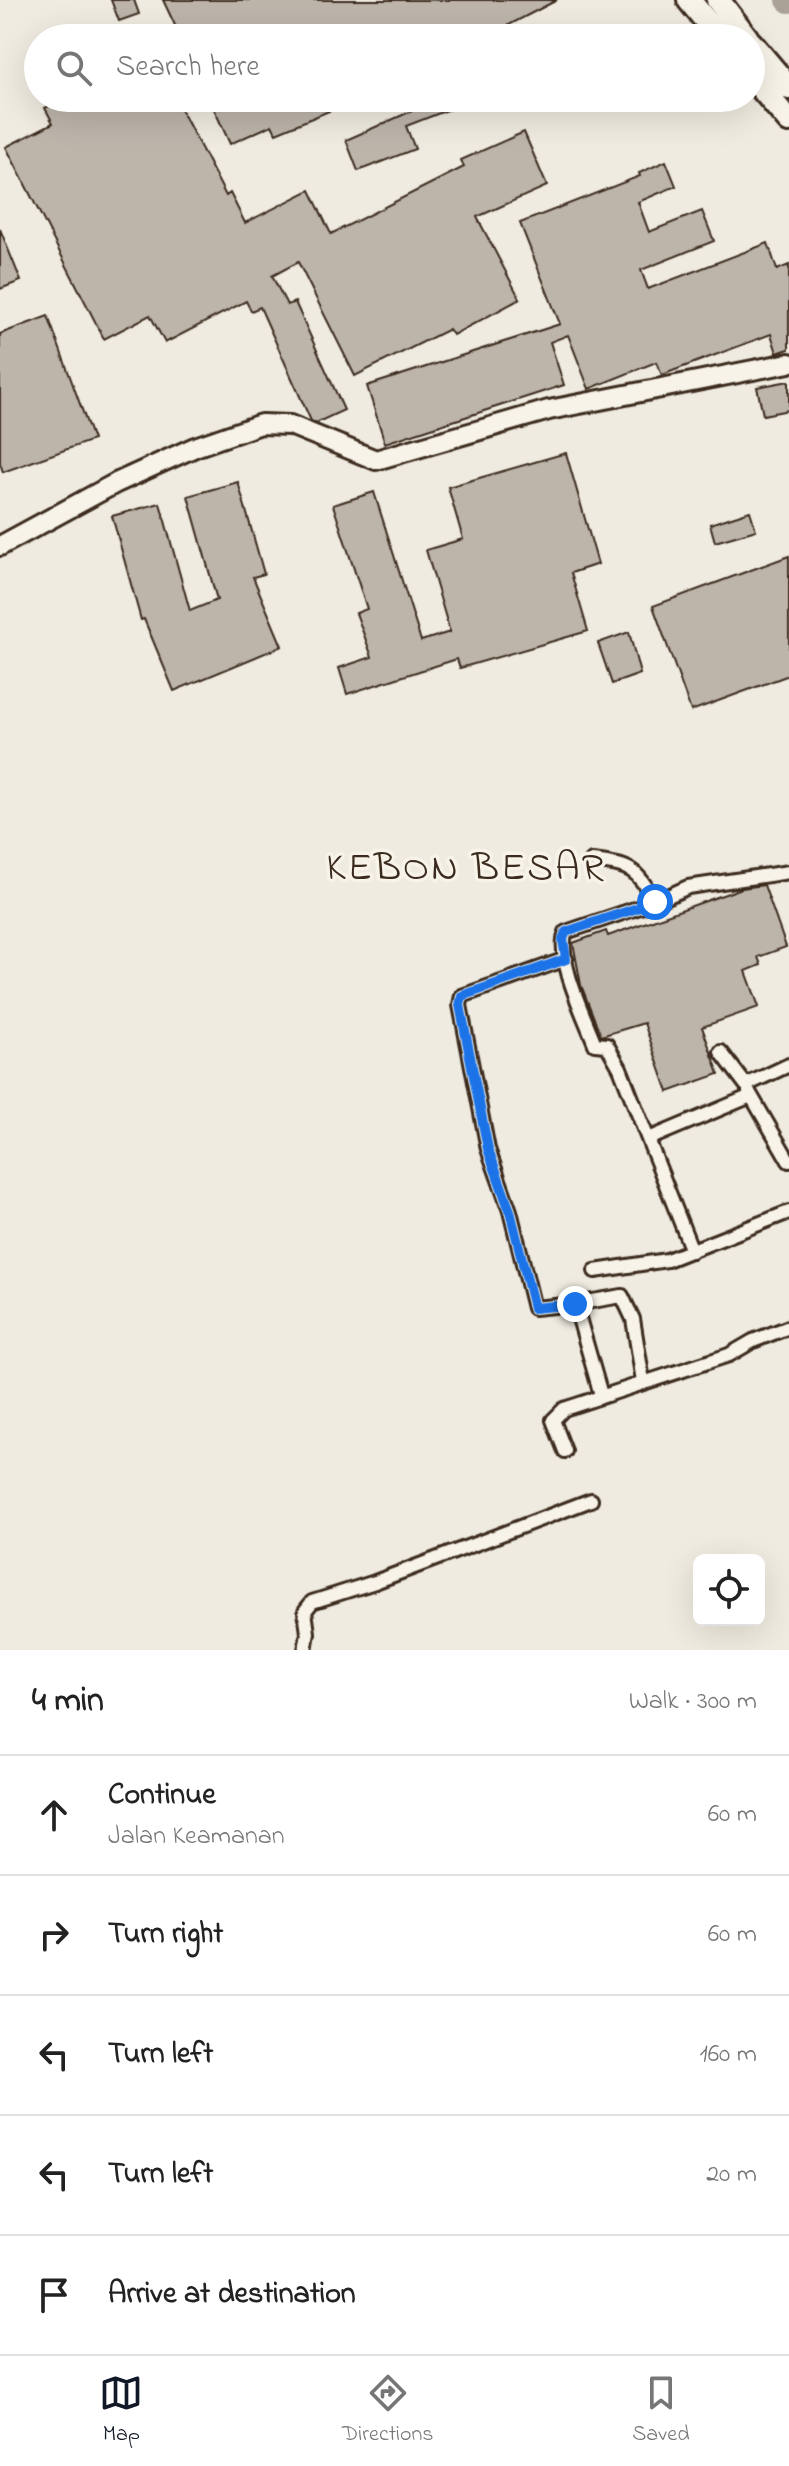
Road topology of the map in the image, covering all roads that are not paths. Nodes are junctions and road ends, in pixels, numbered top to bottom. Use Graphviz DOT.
graph roads {
  1 [pos="689,0"];
  2 [pos="718,0"];
  3 [pos="709,24"];
  4 [pos="736,24"];
  5 [pos="765,60"];
  6 [pos="789,88"];
  7 [pos="765,93"];
  8 [pos="789,121"];
  9 [pos="789,363"];
  10 [pos="0,546"];
  11 [pos="592,861"];
  12 [pos="789,872"];
  13 [pos="655,902"];
  14 [pos="566,959"];
  15 [pos="721,1052"];
  16 [pos="789,1065"];
  17 [pos="748,1091"];
  18 [pos="651,1138"];
  19 [pos="789,1161"];
  20 [pos="789,1212"];
  21 [pos="692,1251"];
  22 [pos="595,1271"];
  23 [pos="575,1304"];
  24 [pos="789,1327"];
  25 [pos="643,1381"];
  26 [pos="601,1395"];
  27 [pos="565,1451"];
  28 [pos="591,1500"];
  29 [pos="305,1650"];
  1 -- 3 [label="highway"];
  2 -- 4 [label="highway"];
  5 -- 6 [label="highway"];
  7 -- 8 [label="highway"];
  9 -- 10 [label="street"];
  11 -- 13 [label="street"];
  12 -- 13 [label="street"];
  13 -- 14 [label="street"];
  14 -- 18 [label="street"];
  14 -- 23 [label="street"];
  15 -- 17 [label="street"];
  16 -- 17 [label="street"];
  17 -- 18 [label="street"];
  17 -- 19 [label="street"];
  18 -- 21 [label="street"];
  20 -- 21 [label="street"];
  21 -- 22 [label="street"];
  23 -- 25 [label="street"];
  23 -- 26 [label="street"];
  24 -- 25 [label="street"];
  25 -- 26 [label="street"];
  26 -- 27 [label="street"];
  28 -- 29 [label="street"];
}
